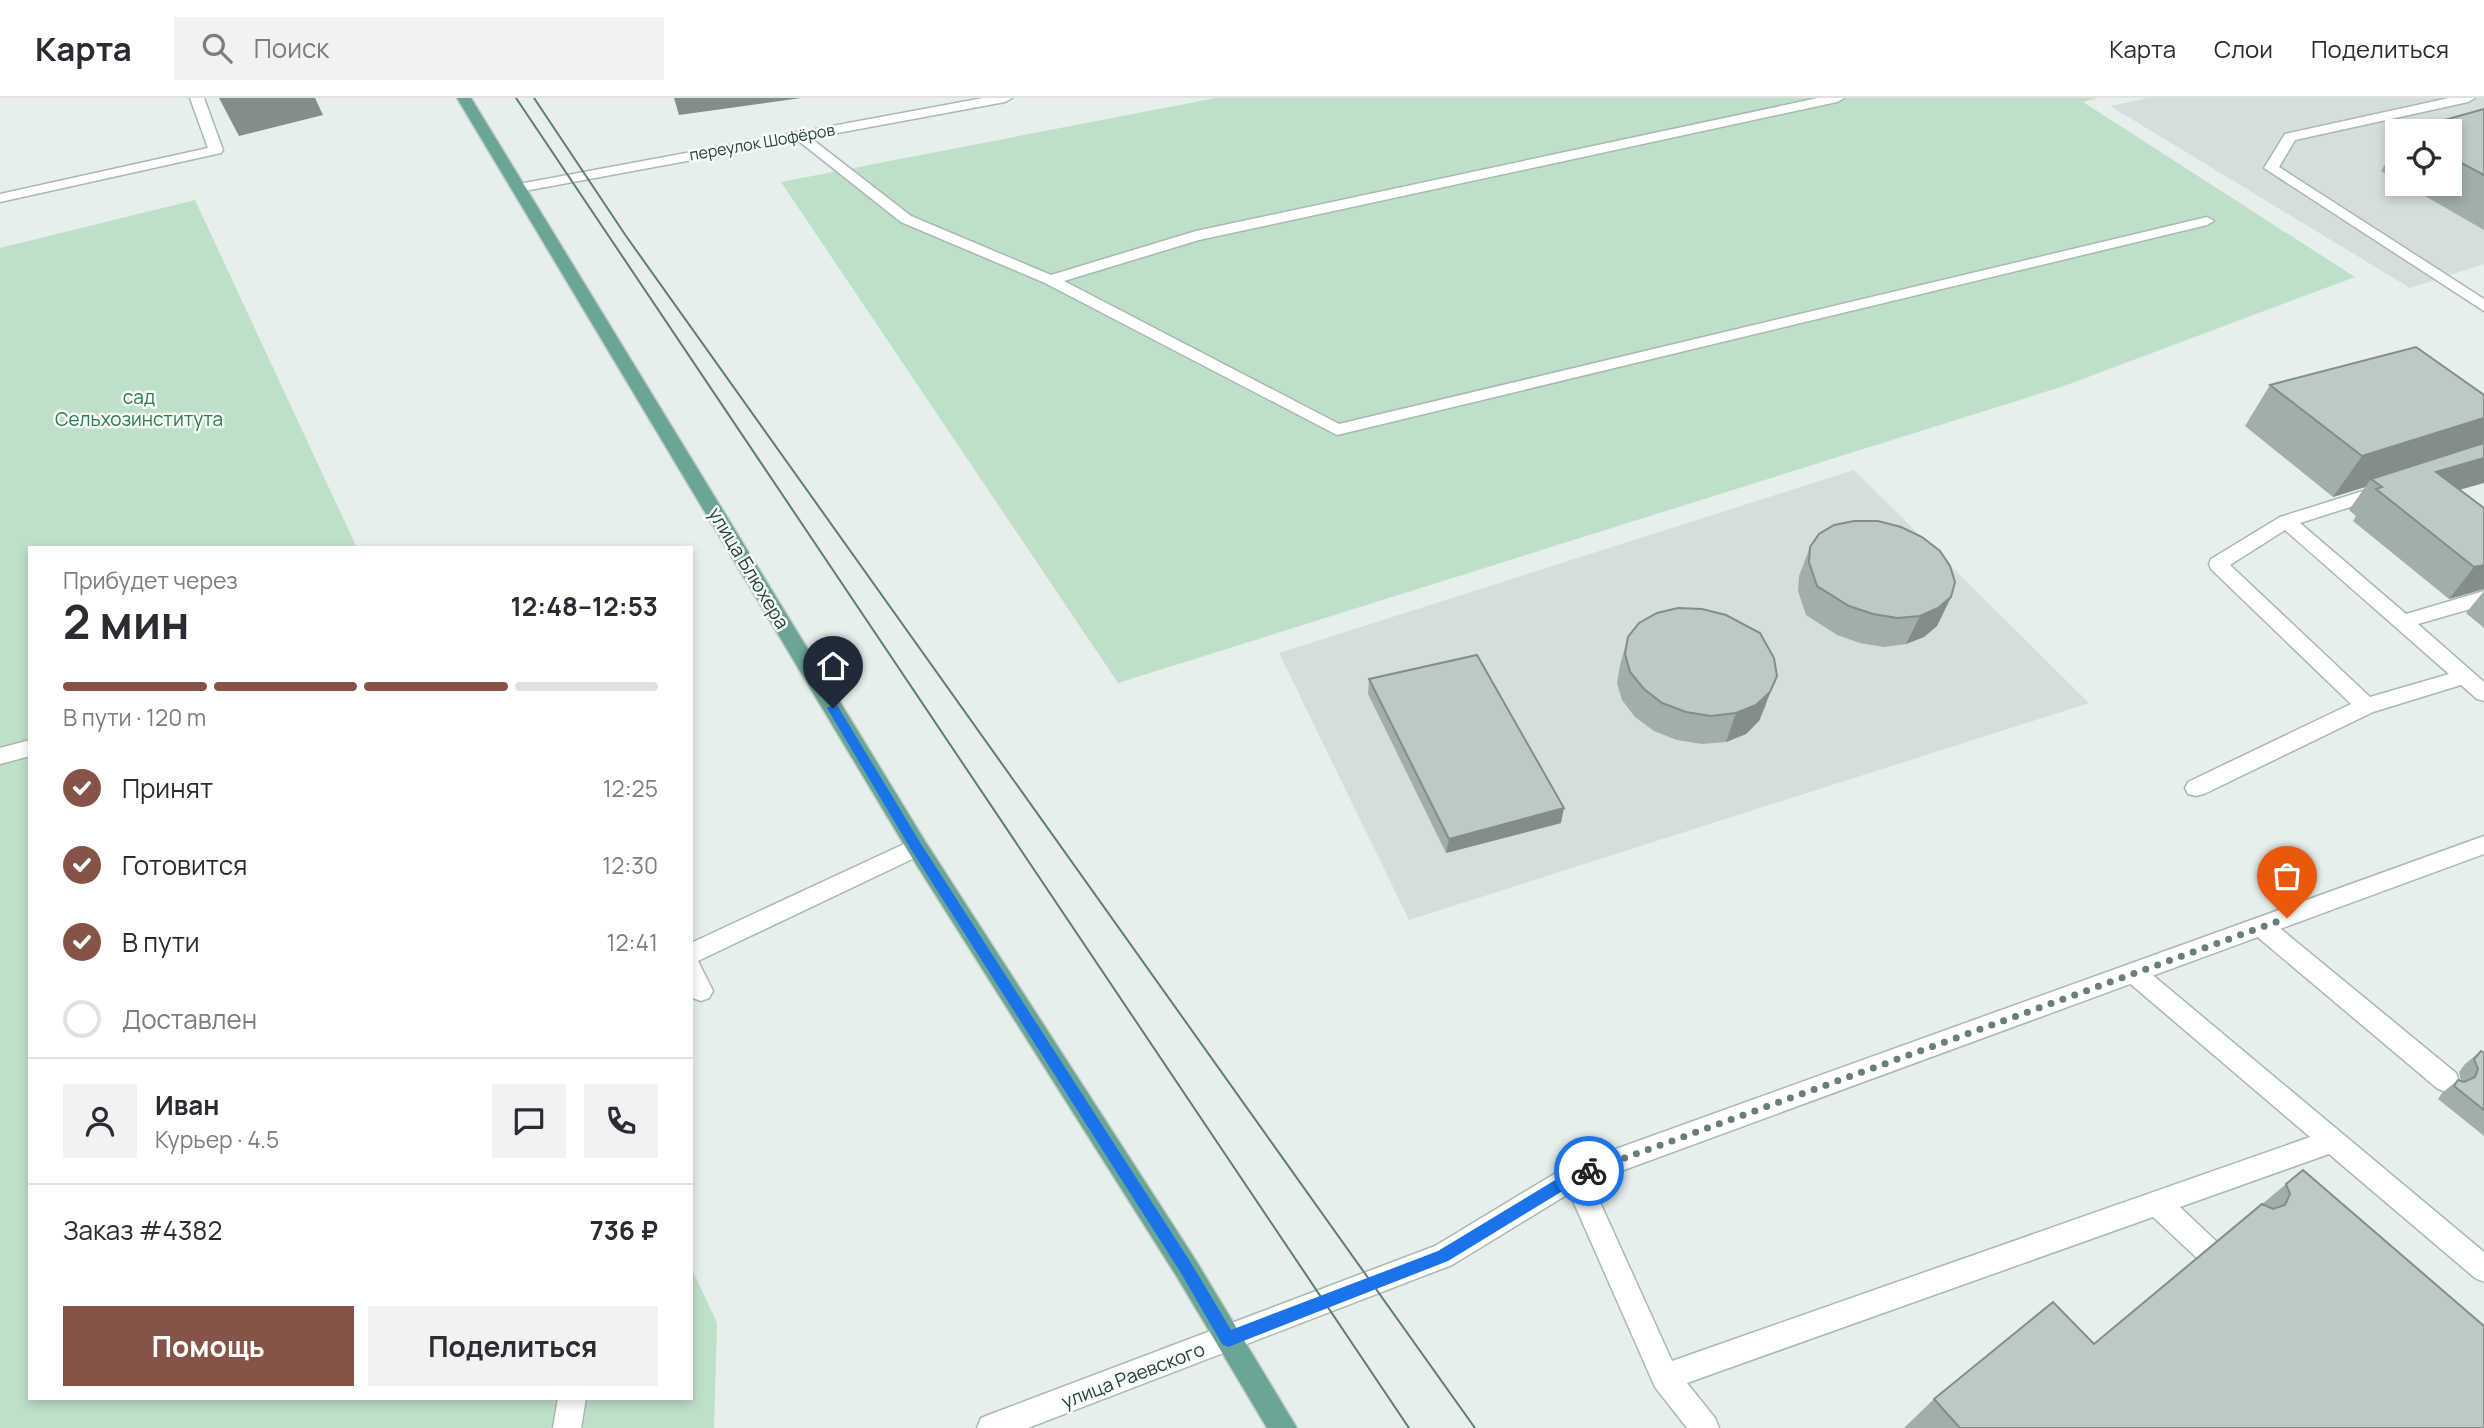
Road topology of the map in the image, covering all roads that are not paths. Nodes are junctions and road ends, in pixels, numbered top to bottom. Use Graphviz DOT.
graph roads {
  1 [pos="197,98"];
  2 [pos="464,98"];
  3 [pos="1005,98"];
  4 [pos="1837,98"];
  5 [pos="2468,98"];
  6 [pos="798,135"];
  7 [pos="519,188"];
  8 [pos="0,198"];
  9 [pos="2207,221"];
  10 [pos="1050,280"];
  11 [pos="2484,306"];
  12 [pos="2405,483"];
  13 [pos="2286,521"];
  14 [pos="2484,598"];
  15 [pos="2403,622"];
  16 [pos="2464,677"];
  17 [pos="2484,694"];
  18 [pos="2366,706"];
  19 [pos="28,749"];
  20 [pos="0,756"];
  21 [pos="2196,788"];
  22 [pos="2484,845"];
  23 [pos="917,848"];
  24 [pos="2262,926"];
  25 [pos="693,953"];
  26 [pos="693,973"];
  27 [pos="2135,974"];
  28 [pos="701,991"];
  29 [pos="2447,1082"];
  30 [pos="2333,1141"];
  31 [pos="1575,1176"];
  32 [pos="2157,1203"];
  33 [pos="2207,1251"];
  34 [pos="2484,1269"];
  35 [pos="1228,1339"];
  36 [pos="1665,1377"];
  37 [pos="572,1400"];
  38 [pos="567,1428"];
  39 [pos="992,1428"];
  40 [pos="1283,1428"];
  41 [pos="1705,1428"];
  1 -- 8 [label="street"];
  2 -- 7 [label="main road, улица Блюхера"];
  3 -- 6 [label="street, переулок Шофёров"];
  4 -- 10 [label="street"];
  5 -- 11 [label="street"];
  6 -- 7 [label="street, переулок Шофёров"];
  6 -- 10 [label="street"];
  7 -- 23 [label="main road, улица Блюхера"];
  9 -- 10 [label="street"];
  12 -- 13 [label="street"];
  13 -- 15 [label="street"];
  13 -- 18 [label="street"];
  14 -- 15 [label="street"];
  15 -- 16 [label="street"];
  16 -- 17 [label="street"];
  16 -- 18 [label="street"];
  18 -- 21 [label="street"];
  19 -- 20 [label="street"];
  22 -- 24 [label="street, улица Раевского"];
  23 -- 25 [label="street"];
  23 -- 35 [label="main road, улица Блюхера"];
  24 -- 27 [label="street, улица Раевского"];
  24 -- 29 [label="street"];
  26 -- 28 [label="street"];
  27 -- 30 [label="street"];
  27 -- 31 [label="street, улица Раевского"];
  30 -- 32 [label="street"];
  30 -- 34 [label="street"];
  31 -- 35 [label="street, улица Раевского"];
  31 -- 36 [label="street"];
  32 -- 33 [label="street"];
  32 -- 36 [label="street"];
  35 -- 39 [label="street, улица Раевского"];
  35 -- 40 [label="main road, улица Блюхера"];
  36 -- 41 [label="street"];
  37 -- 38 [label="street"];
}
